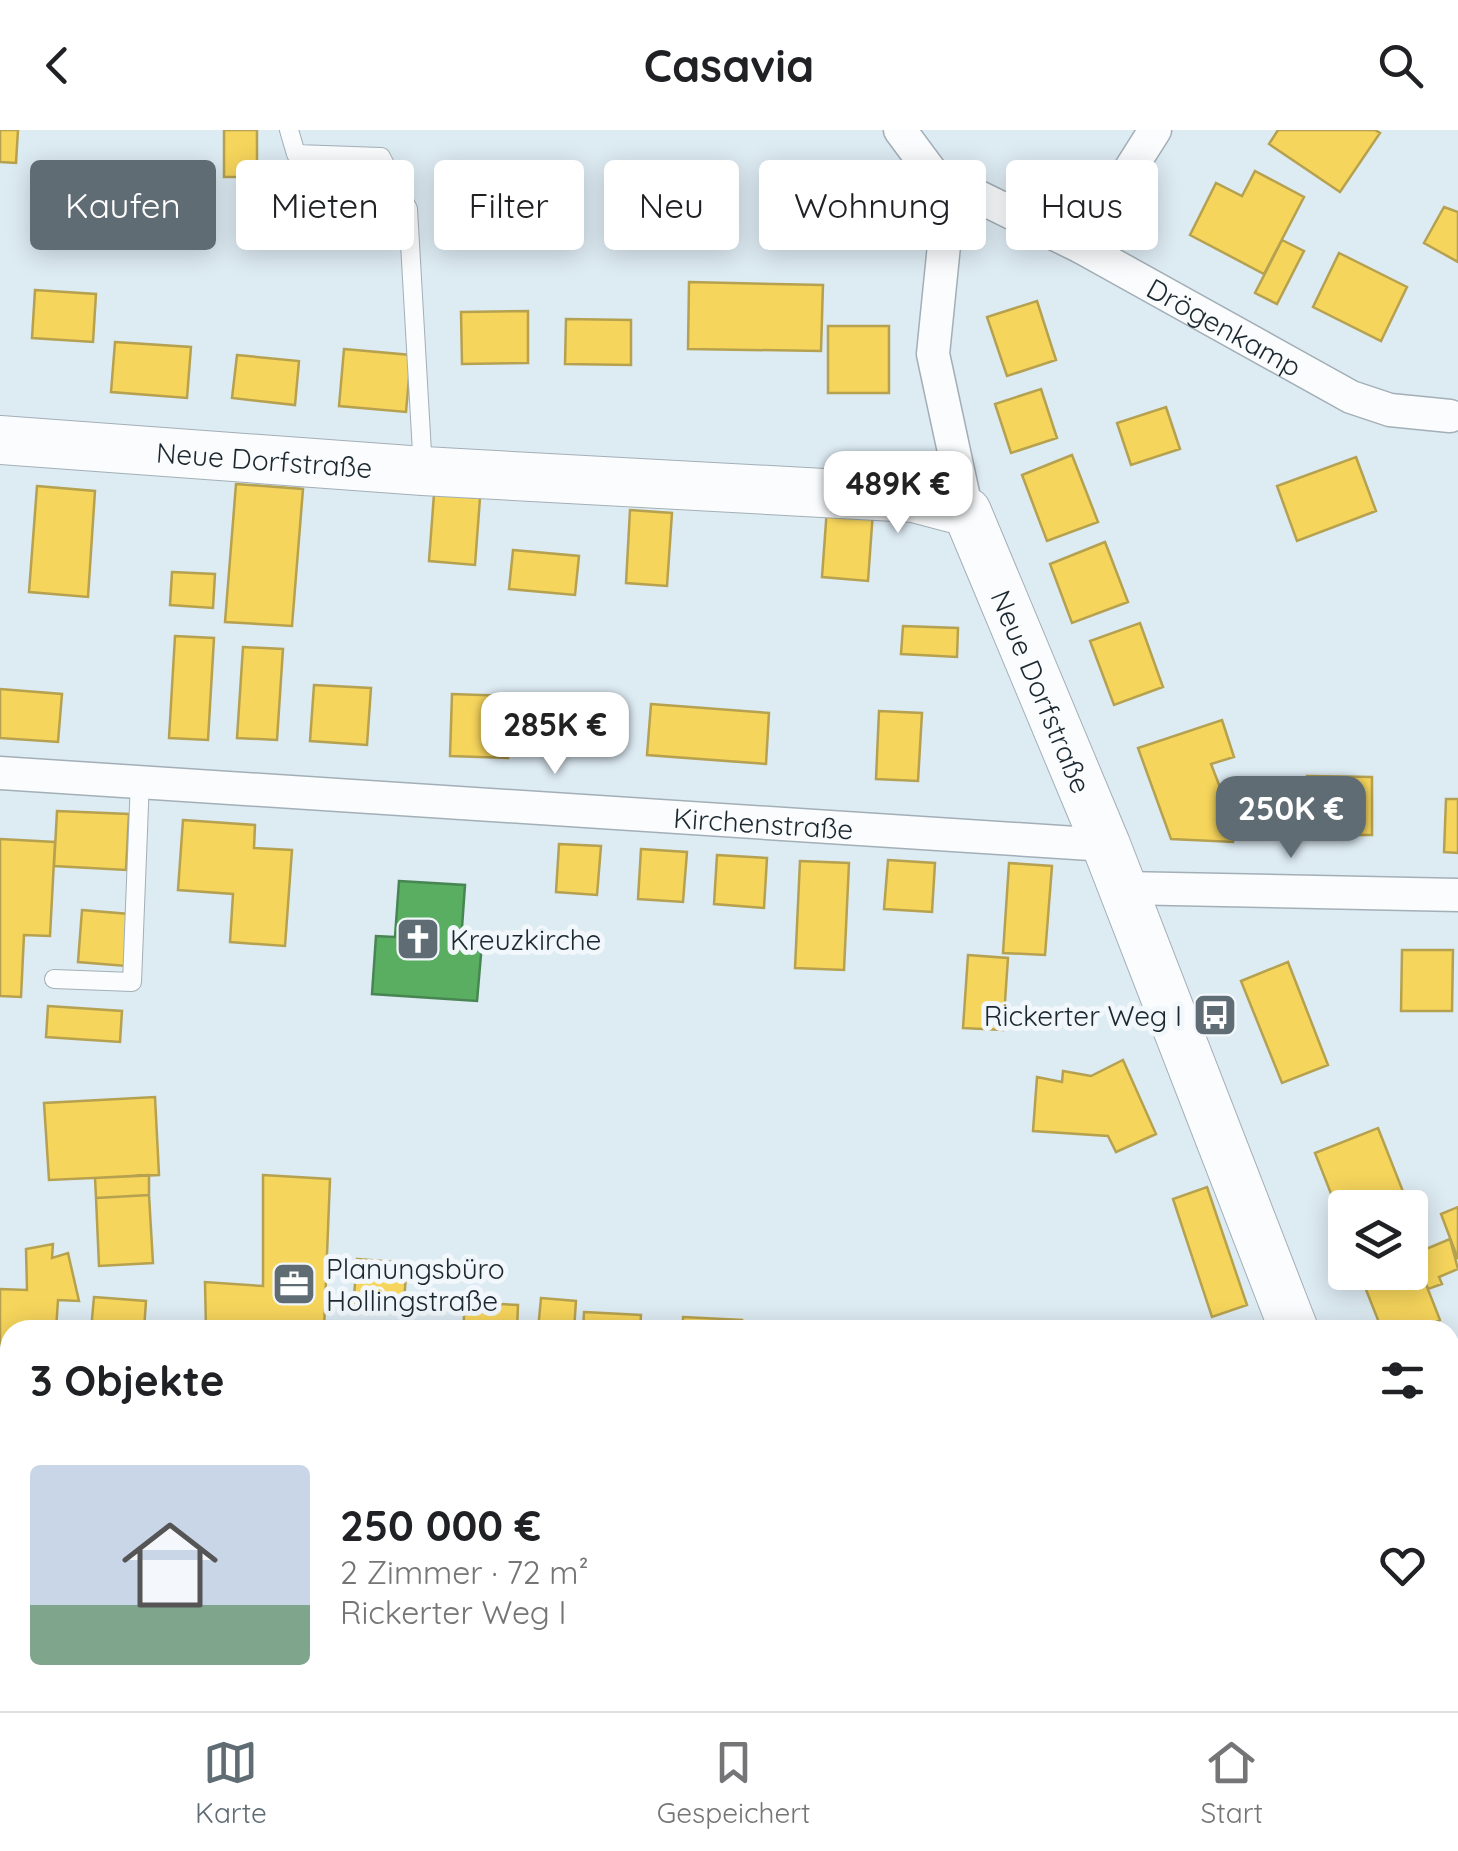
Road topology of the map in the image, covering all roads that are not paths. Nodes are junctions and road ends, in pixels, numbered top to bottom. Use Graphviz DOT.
graph roads {
  1 [pos="289,130"];
  2 [pos="900,130"];
  3 [pos="1155,130"];
  4 [pos="922,160"];
  5 [pos="1136,160"];
  6 [pos="944,250"];
  7 [pos="1086,250"];
  8 [pos="1450,416"];
  9 [pos="0,440"];
  10 [pos="423,470"];
  11 [pos="967,512"];
  12 [pos="0,773"];
  13 [pos="140,780"];
  14 [pos="1114,867"];
  15 [pos="1458,896"];
  16 [pos="54,979"];
  17 [pos="1290,1320"];
  1 -- 10 [label="lane"];
  2 -- 4 [label="street"];
  3 -- 5 [label="street"];
  6 -- 11 [label="street"];
  7 -- 8 [label="street, Drögenkamp"];
  9 -- 10 [label="street, Neue Dorfstraße"];
  10 -- 11 [label="street, Neue Dorfstraße"];
  11 -- 14 [label="street, Neue Dorfstraße"];
  12 -- 13 [label="street, Kirchenstraße"];
  13 -- 14 [label="street, Kirchenstraße"];
  13 -- 16 [label="lane"];
  14 -- 15 [label="street"];
  14 -- 17 [label="street, Neue Dorfstraße"];
}
